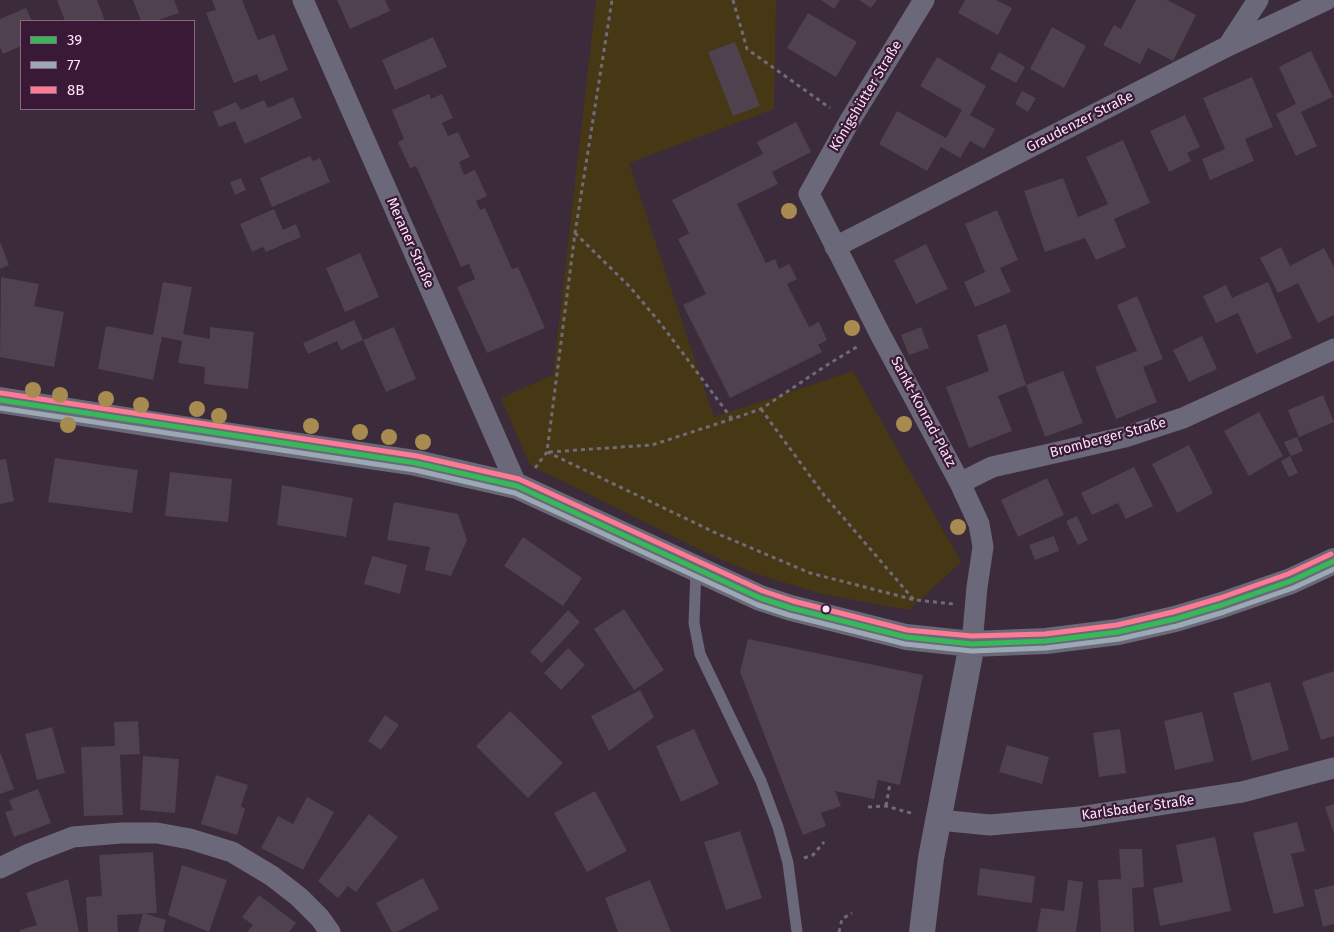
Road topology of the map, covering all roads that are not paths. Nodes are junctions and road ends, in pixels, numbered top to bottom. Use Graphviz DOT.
graph roads {
  1 [pos="303,0"];
  2 [pos="924,0"];
  3 [pos="1258,0"];
  4 [pos="1326,0"];
  5 [pos="1228,46"];
  6 [pos="809,194"];
  7 [pos="835,247"];
  8 [pos="1334,348"];
  9 [pos="0,400"];
  10 [pos="960,483"];
  11 [pos="517,486"];
  12 [pos="1334,561"];
  13 [pos="696,569"];
  14 [pos="972,644"];
  15 [pos="1334,768"];
  16 [pos="939,820"];
  17 [pos="0,868"];
  18 [pos="330,932"];
  19 [pos="797,932"];
  20 [pos="922,932"];
  1 -- 11 [label="street, Meraner Straße"];
  2 -- 6 [label="street, Königshütter Straße"];
  3 -- 5 [label="street"];
  4 -- 5 [label="street, Graudenzer Straße"];
  5 -- 7 [label="street, Graudenzer Straße"];
  6 -- 7 [label="street, Sankt-Konrad-Platz"];
  7 -- 10 [label="street, Sankt-Konrad-Platz"];
  8 -- 10 [label="street, Bromberger Straße"];
  9 -- 11 [label="street"];
  10 -- 14 [label="street, Sankt-Konrad-Platz"];
  11 -- 13 [label="street"];
  12 -- 14 [label="street"];
  13 -- 14 [label="street"];
  13 -- 19 [label="lane"];
  14 -- 16 [label="street"];
  15 -- 16 [label="street, Karlsbader Straße"];
  16 -- 20 [label="street"];
  17 -- 18 [label="street"];
}
